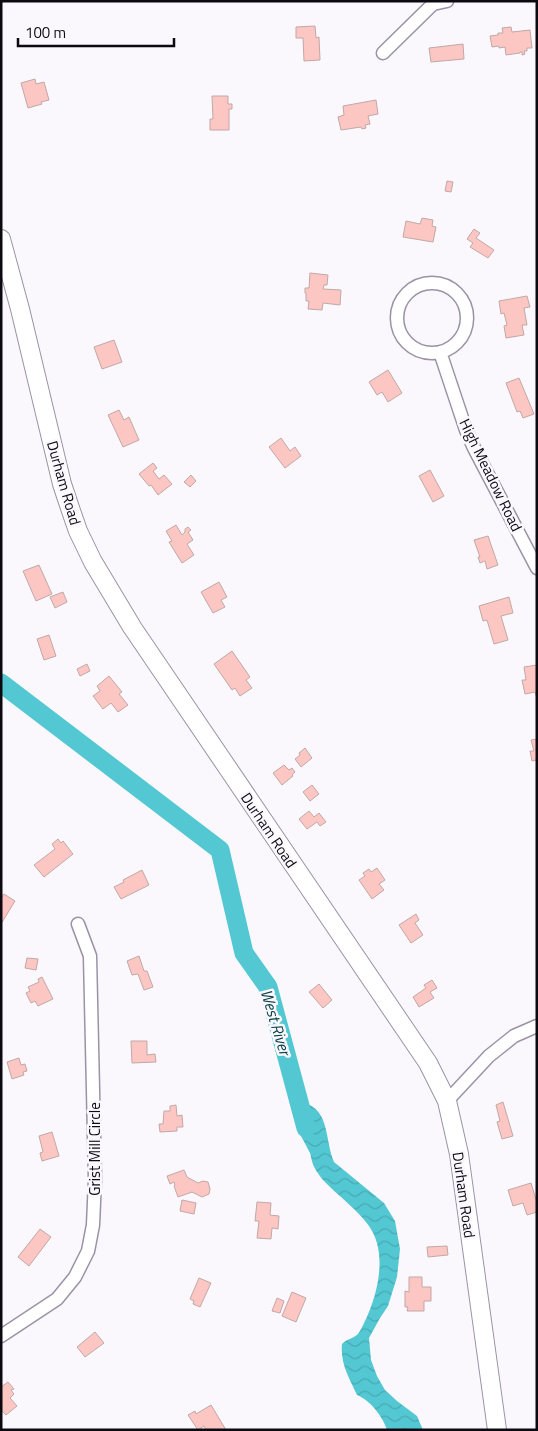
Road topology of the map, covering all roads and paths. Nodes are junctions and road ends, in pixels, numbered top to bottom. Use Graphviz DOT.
graph roads {
  1 [pos="418,1"];
  2 [pos="447,1"];
  3 [pos="433,4"];
  4 [pos="383,53"];
  5 [pos="1,239"];
  6 [pos="440,352"];
  7 [pos="537,568"];
  8 [pos="78,924"];
  9 [pos="537,1026"];
  10 [pos="447,1101"];
  11 [pos="1,1336"];
  12 [pos="497,1430"];
  1 -- 3 [label="street"];
  2 -- 3 [label="street"];
  3 -- 4 [label="street"];
  5 -- 10 [label="main road, Durham Road"];
  6 -- 6 [label="street"];
  6 -- 7 [label="street, High Meadow Road"];
  8 -- 11 [label="street, Grist Mill Circle"];
  9 -- 10 [label="street"];
  10 -- 12 [label="main road, Durham Road"];
}
